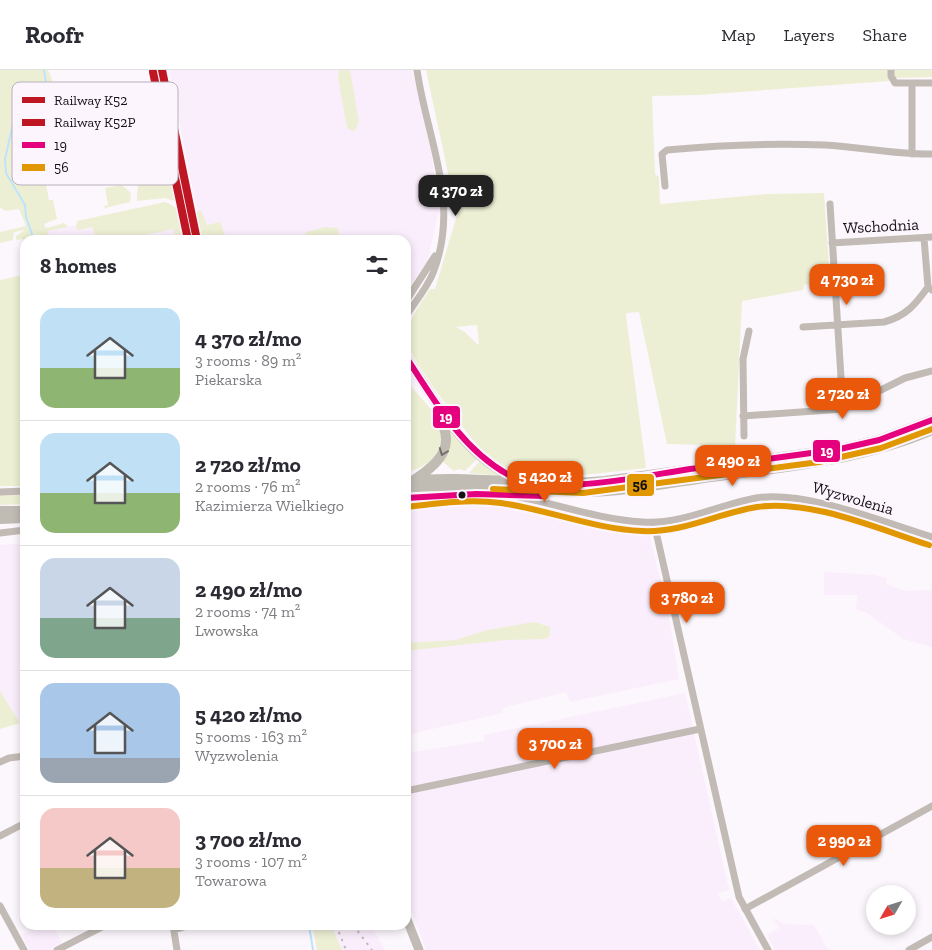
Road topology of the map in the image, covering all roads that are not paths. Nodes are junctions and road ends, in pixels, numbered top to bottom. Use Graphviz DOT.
graph roads {
  1 [pos="417,70"];
  2 [pos="891,70"];
  3 [pos="912,84"];
  4 [pos="932,84"];
  5 [pos="912,154"];
  6 [pos="932,154"];
  7 [pos="178,174"];
  8 [pos="665,186"];
  9 [pos="830,204"];
  10 [pos="191,235"];
  11 [pos="932,237"];
  12 [pos="924,238"];
  13 [pos="832,243"];
  14 [pos="440,245"];
  15 [pos="930,288"];
  16 [pos="411,294"];
  17 [pos="411,308"];
  18 [pos="838,326"];
  19 [pos="803,327"];
  20 [pos="748,331"];
  21 [pos="411,364"];
  22 [pos="932,371"];
  23 [pos="411,378"];
  24 [pos="843,409"];
  25 [pos="744,416"];
  26 [pos="932,420"];
  27 [pos="932,430"];
  28 [pos="744,436"];
  29 [pos="411,482"];
  30 [pos="528,482"];
  31 [pos="411,484"];
  32 [pos="411,484"];
  33 [pos="20,491"];
  34 [pos="0,492"];
  35 [pos="580,492"];
  36 [pos="501,494"];
  37 [pos="411,498"];
  38 [pos="0,511"];
  39 [pos="20,511"];
  40 [pos="20,518"];
  41 [pos="0,519"];
  42 [pos="654,523"];
  43 [pos="20,531"];
  44 [pos="0,533"];
  45 [pos="932,537"];
  46 [pos="700,729"];
  47 [pos="20,757"];
  48 [pos="0,762"];
  49 [pos="411,790"];
  50 [pos="932,806"];
  51 [pos="20,826"];
  52 [pos="0,836"];
  53 [pos="0,906"];
  54 [pos="745,910"];
  55 [pos="96,930"];
  56 [pos="174,930"];
  57 [pos="411,930"];
  58 [pos="932,937"];
  59 [pos="24,950"];
  60 [pos="57,950"];
  61 [pos="177,950"];
  62 [pos="419,950"];
  63 [pos="768,950"];
  64 [pos="909,950"];
  1 -- 14 [label="street"];
  2 -- 3 [label="street"];
  3 -- 4 [label="street"];
  3 -- 5 [label="street"];
  5 -- 6 [label="street"];
  5 -- 8 [label="street"];
  7 -- 10 [label="street"];
  9 -- 13 [label="street"];
  11 -- 12 [label="street, Wschodnia"];
  12 -- 13 [label="street, Wschodnia"];
  12 -- 15 [label="street"];
  13 -- 18 [label="street"];
  14 -- 16 [label="street"];
  14 -- 17 [label="street"];
  15 -- 18 [label="street"];
  18 -- 19 [label="street"];
  18 -- 24 [label="street"];
  20 -- 25 [label="street"];
  21 -- 30 [label="main road"];
  22 -- 24 [label="street"];
  23 -- 29 [label="main road, one-way"];
  24 -- 25 [label="street"];
  25 -- 28 [label="street"];
  26 -- 30 [label="main road"];
  27 -- 35 [label="main road"];
  30 -- 31 [label="main road"];
  32 -- 35 [label="main road"];
  33 -- 34 [label="street"];
  35 -- 36 [label="main road"];
  36 -- 37 [label="street, Wyzwolenia"];
  36 -- 42 [label="street, Wyzwolenia"];
  38 -- 39 [label="main road"];
  40 -- 41 [label="main road"];
  42 -- 45 [label="street, Wyzwolenia"];
  42 -- 46 [label="street"];
  43 -- 44 [label="street"];
  46 -- 49 [label="street"];
  46 -- 54 [label="street"];
  47 -- 48 [label="street"];
  50 -- 54 [label="street"];
  51 -- 52 [label="street"];
  53 -- 59 [label="street"];
  54 -- 63 [label="street"];
  55 -- 60 [label="street"];
  56 -- 61 [label="street"];
  57 -- 62 [label="street"];
  58 -- 64 [label="street"];
}
